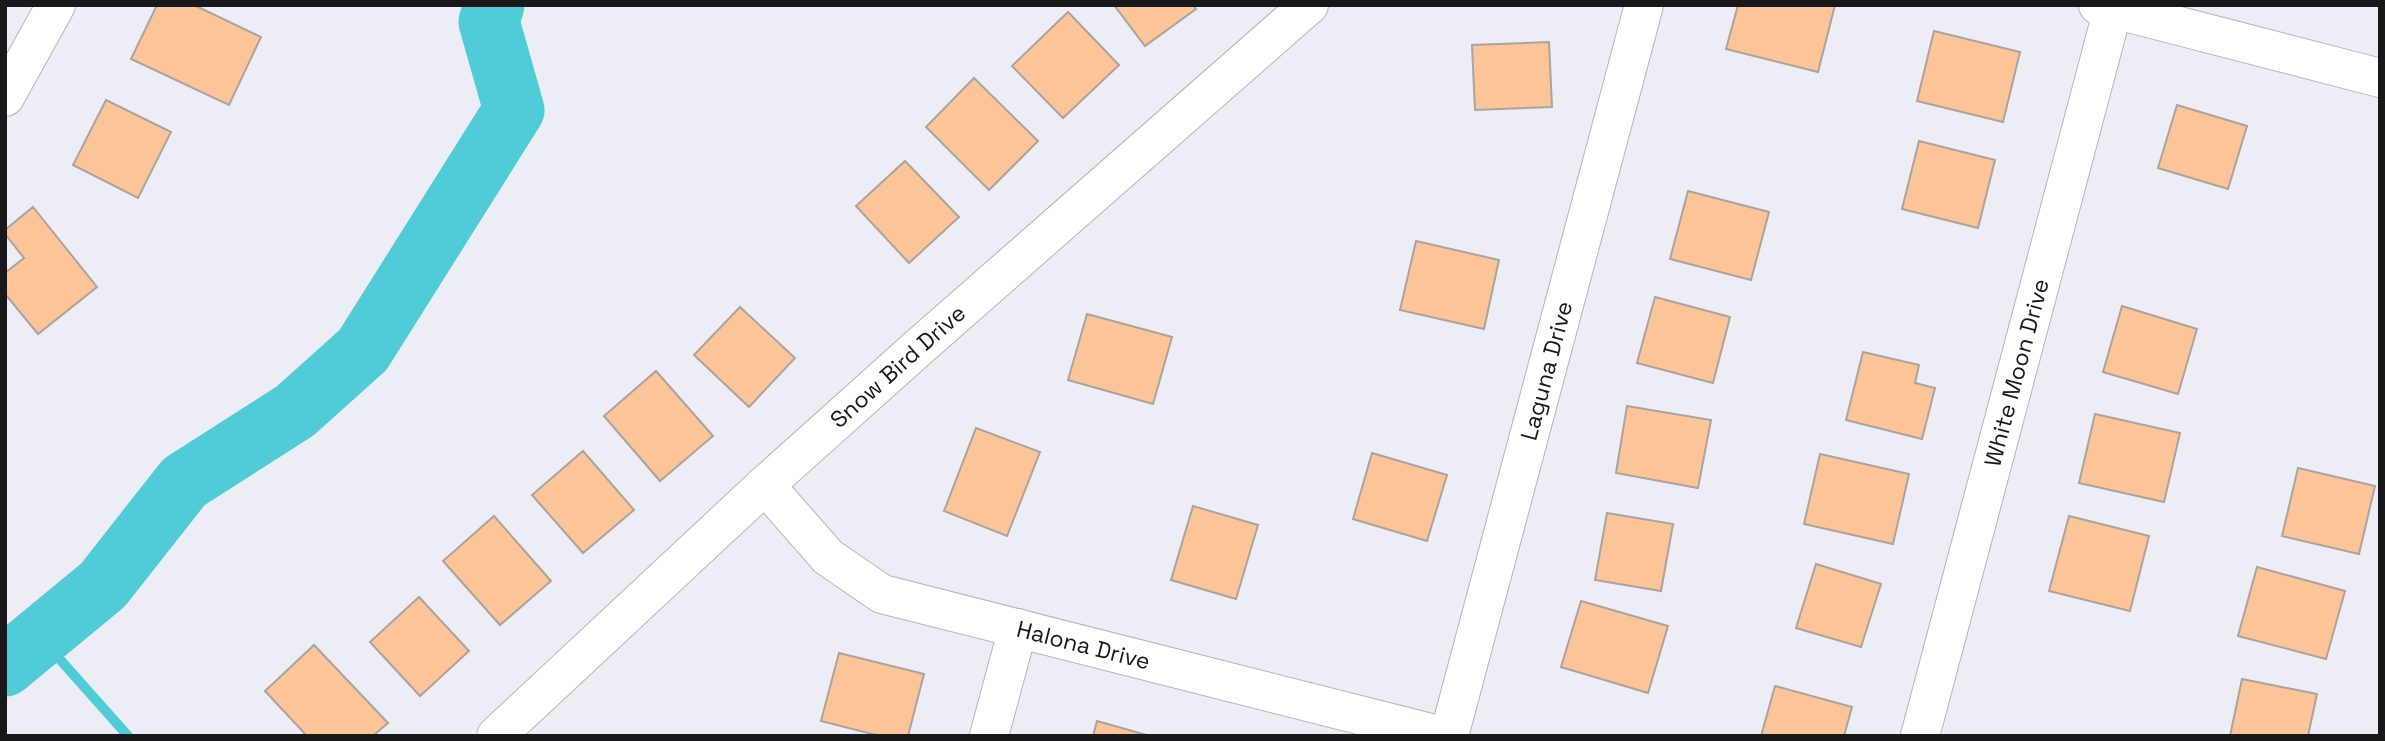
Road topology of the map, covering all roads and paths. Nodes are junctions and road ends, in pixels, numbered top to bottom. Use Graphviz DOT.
graph roads {
  1 [pos="55,5"];
  2 [pos="1309,5"];
  3 [pos="1644,5"];
  4 [pos="2106,7"];
  5 [pos="2380,78"];
  6 [pos="5,97"];
  7 [pos="765,485"];
  8 [pos="1018,628"];
  9 [pos="496,736"];
  10 [pos="989,736"];
  11 [pos="1442,736"];
  12 [pos="1450,736"];
  13 [pos="1920,736"];
  1 -- 6 [label="street"];
  2 -- 7 [label="street, Snow Bird Drive"];
  3 -- 12 [label="street, Laguna Drive"];
  4 -- 5 [label="street"];
  4 -- 13 [label="street, White Moon Drive"];
  7 -- 8 [label="street, Halona Drive"];
  7 -- 9 [label="street, Snow Bird Drive"];
  8 -- 10 [label="street"];
  8 -- 11 [label="street, Halona Drive"];
}
